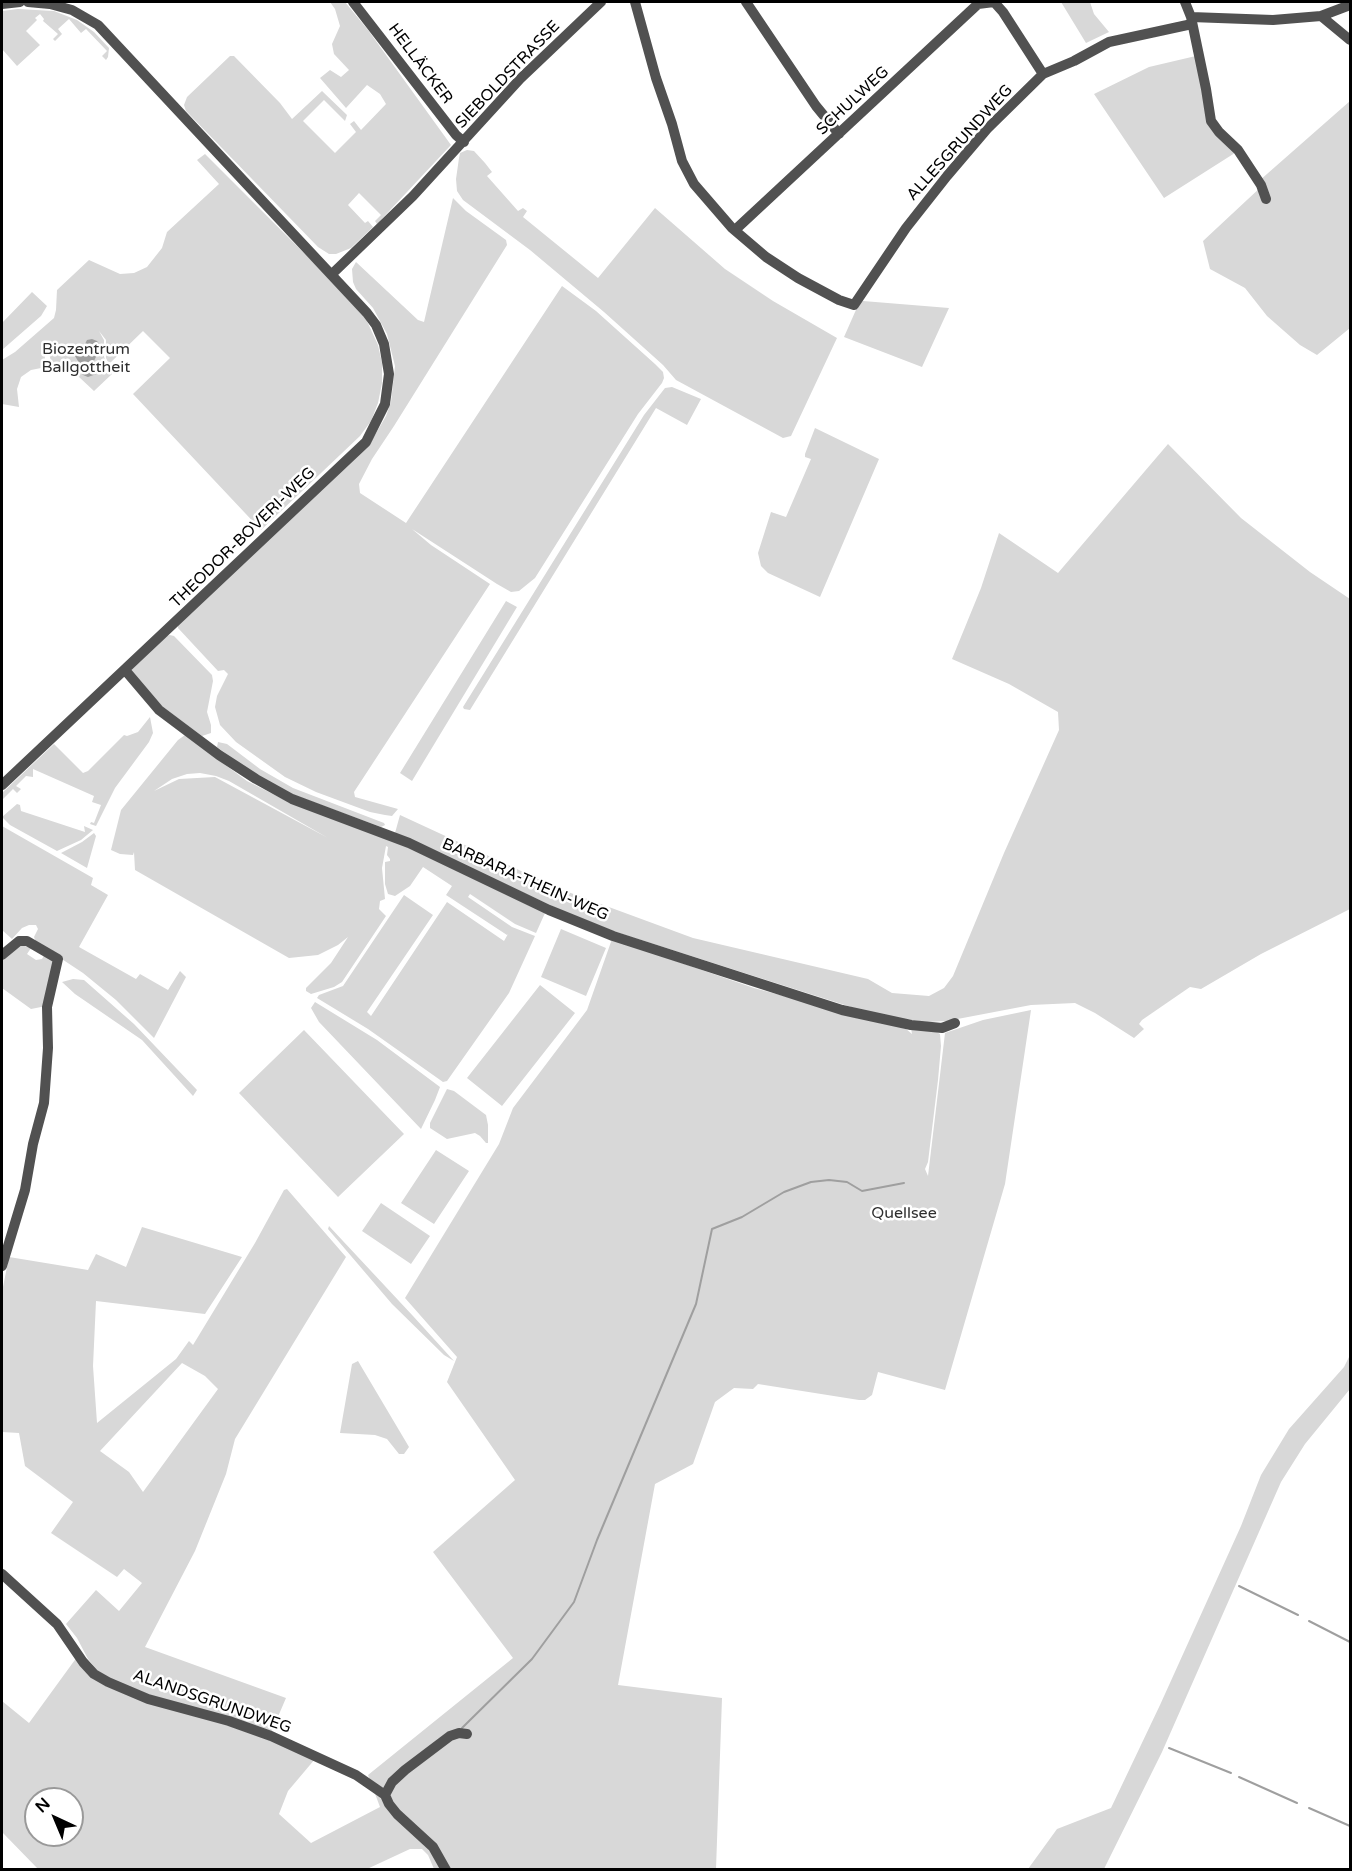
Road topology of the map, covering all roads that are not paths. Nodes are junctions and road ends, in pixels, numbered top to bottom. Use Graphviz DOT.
graph roads {
  1 [pos="20,2"];
  2 [pos="28,2"];
  3 [pos="353,2"];
  4 [pos="601,2"];
  5 [pos="635,2"];
  6 [pos="746,2"];
  7 [pos="994,2"];
  8 [pos="1185,2"];
  9 [pos="977,3"];
  10 [pos="2,4"];
  11 [pos="1350,5"];
  12 [pos="1321,16"];
  13 [pos="1191,20"];
  14 [pos="1350,40"];
  15 [pos="1043,74"];
  16 [pos="839,134"];
  17 [pos="464,142"];
  18 [pos="1266,199"];
  19 [pos="735,230"];
  20 [pos="333,274"];
  21 [pos="124,670"];
  22 [pos="2,785"];
  23 [pos="2,956"];
  24 [pos="955,1023"];
  25 [pos="2,1266"];
  26 [pos="2,1574"];
  27 [pos="467,1734"];
  28 [pos="385,1795"];
  29 [pos="446,1869"];
  1 -- 10 [label="street"];
  2 -- 20 [label="street, THEODOR-BOVERI-WEG"];
  3 -- 17 [label="street, HELLÄCKER"];
  4 -- 17 [label="street, SIEBOLDSTRASSE"];
  5 -- 19 [label="street"];
  6 -- 16 [label="street"];
  7 -- 9 [label="street, SCHULWEG"];
  7 -- 15 [label="street, SCHULWEG"];
  8 -- 13 [label="street"];
  9 -- 16 [label="street, SCHULWEG"];
  11 -- 12 [label="street, ALLESGRUNDWEG"];
  12 -- 13 [label="street, ALLESGRUNDWEG"];
  12 -- 14 [label="street"];
  13 -- 15 [label="street, ALLESGRUNDWEG"];
  13 -- 18 [label="street"];
  15 -- 19 [label="street, ALLESGRUNDWEG"];
  16 -- 19 [label="street, SCHULWEG"];
  17 -- 20 [label="street, SIEBOLDSTRASSE"];
  20 -- 21 [label="street, THEODOR-BOVERI-WEG"];
  21 -- 22 [label="street, THEODOR-BOVERI-WEG"];
  21 -- 24 [label="street, BARBARA-THEIN-WEG"];
  23 -- 25 [label="street"];
  26 -- 28 [label="street, ALANDSGRUNDWEG"];
  27 -- 28 [label="street"];
  28 -- 29 [label="street, ALANDSGRUNDWEG"];
}
